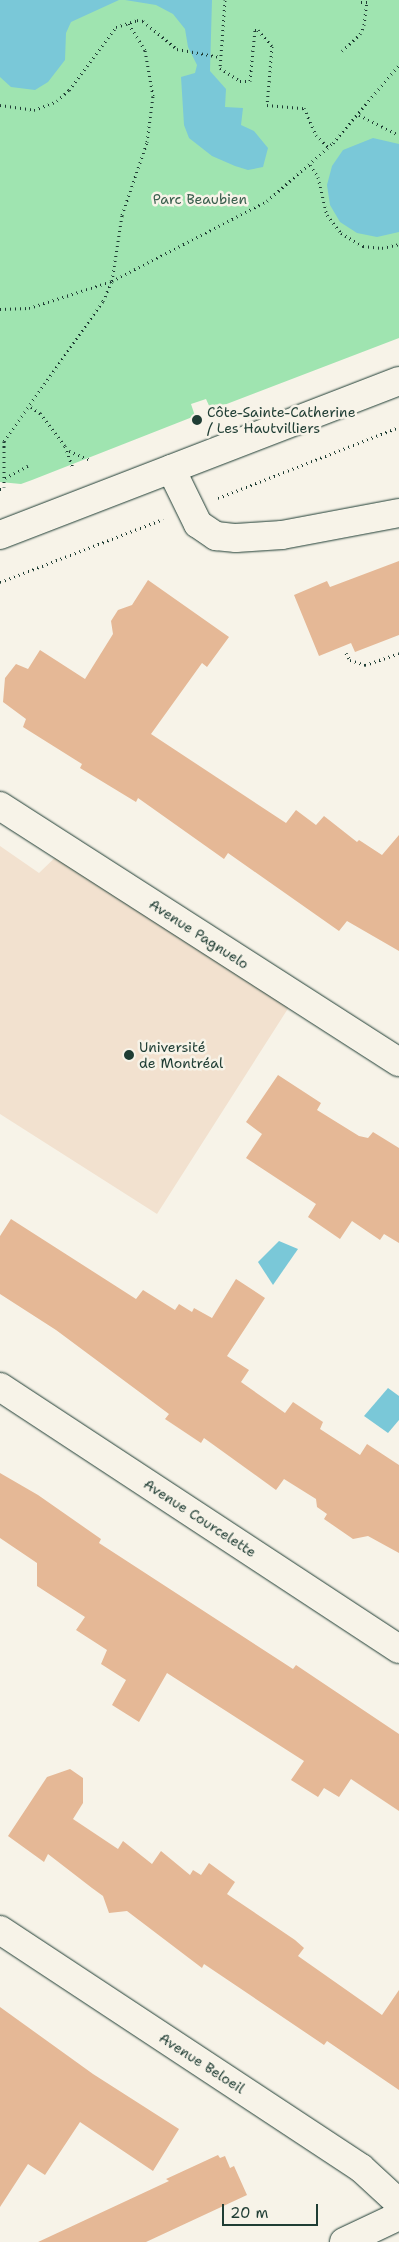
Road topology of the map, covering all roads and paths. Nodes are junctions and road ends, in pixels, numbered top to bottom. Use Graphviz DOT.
graph roads {
  1 [pos="225,0"];
  2 [pos="371,0"];
  3 [pos="366,1"];
  4 [pos="361,2"];
  5 [pos="128,23"];
  6 [pos="342,51"];
  7 [pos="220,57"];
  8 [pos="399,65"];
  9 [pos="0,105"];
  10 [pos="359,115"];
  11 [pos="399,135"];
  12 [pos="328,147"];
  13 [pos="310,165"];
  14 [pos="399,244"];
  15 [pos="112,281"];
  16 [pos="0,310"];
  17 [pos="399,381"];
  18 [pos="30,406"];
  19 [pos="399,427"];
  20 [pos="69,451"];
  21 [pos="88,459"];
  22 [pos="28,466"];
  23 [pos="73,468"];
  24 [pos="171,469"];
  25 [pos="5,478"];
  26 [pos="2,488"];
  27 [pos="221,496"];
  28 [pos="399,514"];
  29 [pos="150,524"];
  30 [pos="0,536"];
  31 [pos="0,582"];
  32 [pos="346,653"];
  33 [pos="399,653"];
  34 [pos="0,806"];
  35 [pos="399,1062"];
  36 [pos="0,1388"];
  37 [pos="399,1650"];
  38 [pos="0,1930"];
  39 [pos="399,2203"];
  40 [pos="399,2216"];
  41 [pos="344,2242"];
  1 -- 7 [label="path"];
  2 -- 3 [label="path"];
  3 -- 4 [label="path"];
  3 -- 6 [label="path"];
  5 -- 7 [label="path"];
  5 -- 9 [label="path"];
  5 -- 15 [label="path"];
  7 -- 12 [label="path"];
  8 -- 10 [label="path"];
  10 -- 11 [label="path"];
  10 -- 12 [label="path"];
  12 -- 13 [label="path"];
  13 -- 14 [label="path"];
  13 -- 15 [label="path"];
  15 -- 16 [label="path"];
  15 -- 18 [label="path"];
  17 -- 24 [label="street"];
  18 -- 20 [label="path"];
  18 -- 25 [label="path"];
  19 -- 27 [label="path"];
  20 -- 21 [label="path"];
  20 -- 23 [label="path"];
  22 -- 25 [label="path"];
  24 -- 28 [label="street"];
  24 -- 30 [label="street"];
  25 -- 26 [label="path"];
  29 -- 31 [label="path"];
  32 -- 33 [label="path"];
  34 -- 35 [label="street, Avenue Pagnuelo"];
  36 -- 37 [label="street, Avenue Courcelette"];
  38 -- 39 [label="street, Avenue Beloeil"];
  40 -- 41 [label="street"];
}
